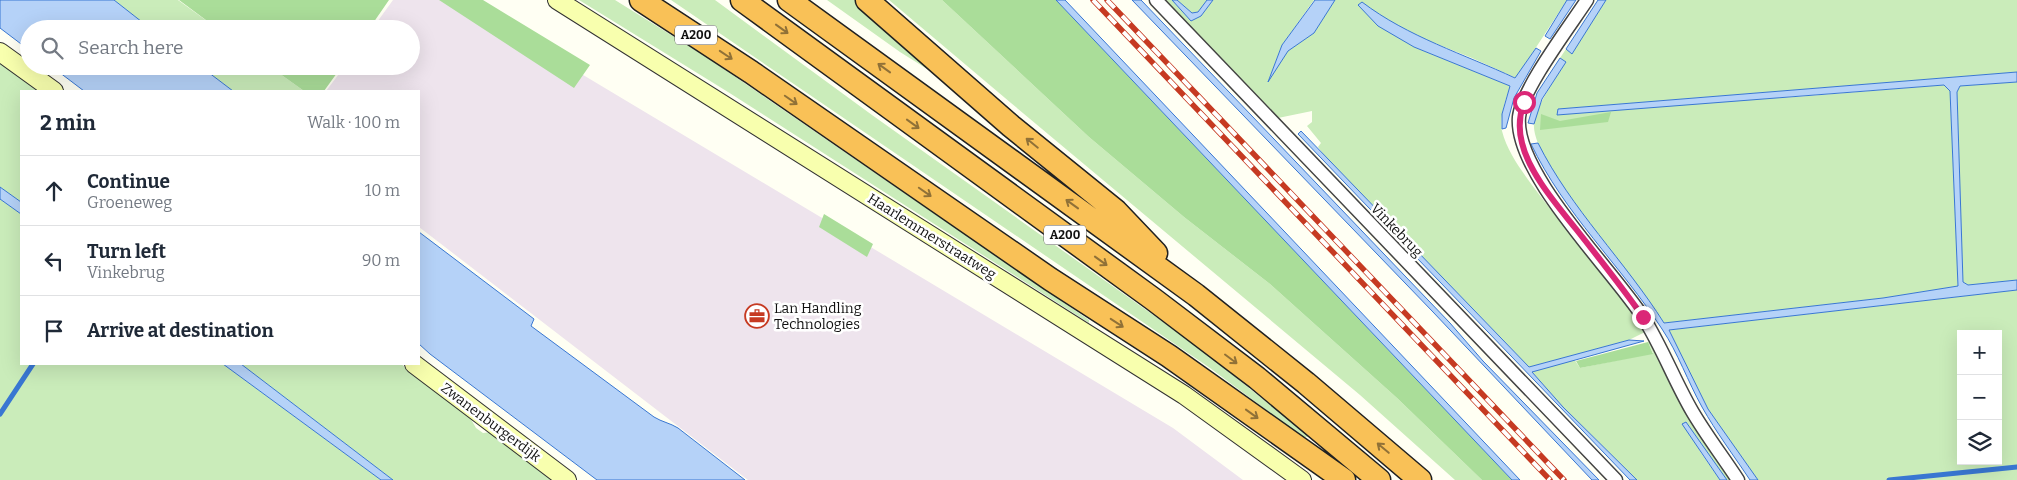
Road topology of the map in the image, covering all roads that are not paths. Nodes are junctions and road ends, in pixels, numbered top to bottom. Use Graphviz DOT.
graph roads {
  1 [pos="557,0"];
  2 [pos="641,0"];
  3 [pos="742,0"];
  4 [pos="789,0"];
  5 [pos="867,0"];
  6 [pos="1156,0"];
  7 [pos="1588,0"];
  8 [pos="0,52"];
  9 [pos="20,66"];
  10 [pos="32,75"];
  11 [pos="53,90"];
  12 [pos="1196,295"];
  13 [pos="415,365"];
  14 [pos="567,480"];
  15 [pos="1302,480"];
  16 [pos="1344,480"];
  17 [pos="1379,480"];
  18 [pos="1420,480"];
  19 [pos="1616,480"];
  20 [pos="1738,480"];
  1 -- 15 [label="main road, Haarlemmerstraatweg"];
  2 -- 16 [label="highway, A200, one-way"];
  3 -- 17 [label="highway, A200, one-way"];
  12 -- 4 [label="highway, A200, one-way"];
  12 -- 5 [label="highway, A200, one-way"];
  6 -- 19 [label="street, Vinkebrug"];
  7 -- 20 [label="street"];
  8 -- 9 [label="main road"];
  10 -- 11 [label="main road"];
  18 -- 12 [label="highway, A200, one-way"];
  13 -- 14 [label="main road, Zwanenburgerdijk"];
}
